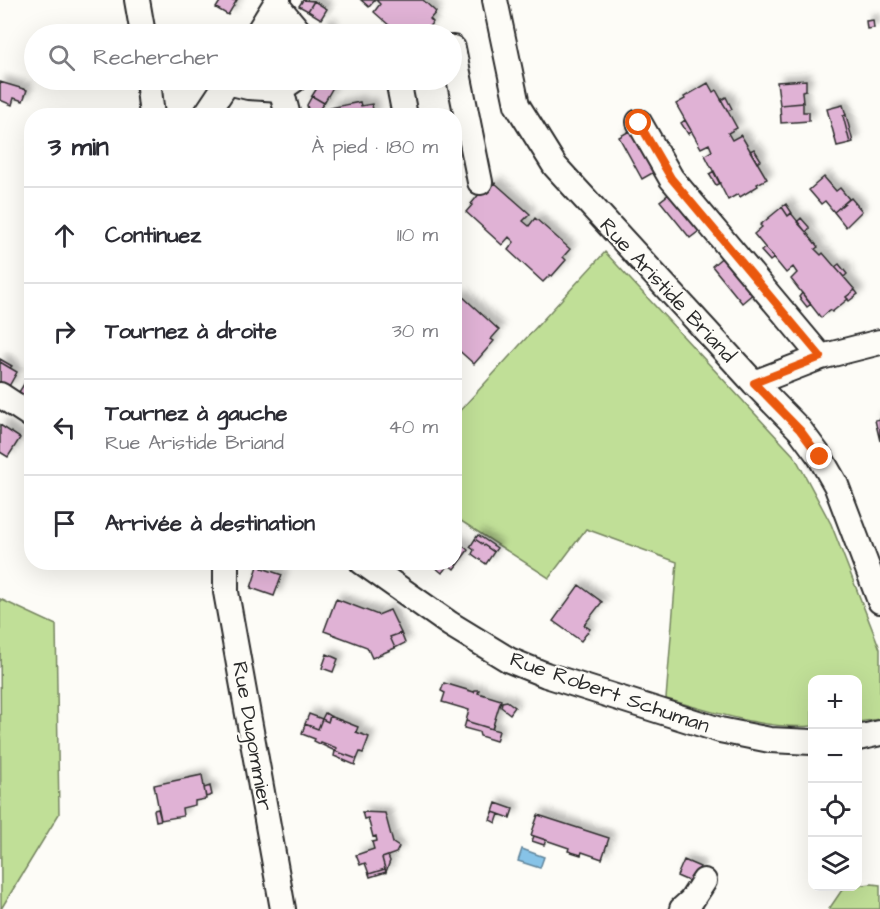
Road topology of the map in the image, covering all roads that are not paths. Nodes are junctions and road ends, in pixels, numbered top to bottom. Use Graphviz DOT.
graph roads {
  1 [pos="137,0"];
  2 [pos="495,0"];
  3 [pos="277,2"];
  4 [pos="141,24"];
  5 [pos="263,24"];
  6 [pos="294,24"];
  7 [pos="149,90"];
  8 [pos="222,90"];
  9 [pos="288,90"];
  10 [pos="400,90"];
  11 [pos="461,90"];
  12 [pos="151,108"];
  13 [pos="210,108"];
  14 [pos="288,108"];
  15 [pos="403,108"];
  16 [pos="639,123"];
  17 [pos="480,182"];
  18 [pos="880,342"];
  19 [pos="821,357"];
  20 [pos="754,383"];
  21 [pos="0,396"];
  22 [pos="24,411"];
  23 [pos="226,570"];
  24 [pos="373,570"];
  25 [pos="880,601"];
  26 [pos="880,733"];
  27 [pos="862,737"];
  28 [pos="808,742"];
  29 [pos="704,881"];
  30 [pos="283,909"];
  31 [pos="682,909"];
  1 -- 4 [label="street"];
  2 -- 20 [label="street, Rue Aristide Briand"];
  3 -- 5 [label="street"];
  3 -- 6 [label="street"];
  7 -- 12 [label="street"];
  8 -- 13 [label="street"];
  9 -- 14 [label="street"];
  10 -- 15 [label="street"];
  11 -- 17 [label="street"];
  16 -- 19 [label="street"];
  18 -- 19 [label="street"];
  19 -- 20 [label="street"];
  20 -- 25 [label="street, Rue Aristide Briand"];
  21 -- 22 [label="street"];
  23 -- 30 [label="street, Rue Dugommier"];
  24 -- 28 [label="street, Rue Robert Schuman"];
  26 -- 27 [label="street"];
  29 -- 31 [label="street"];
}
